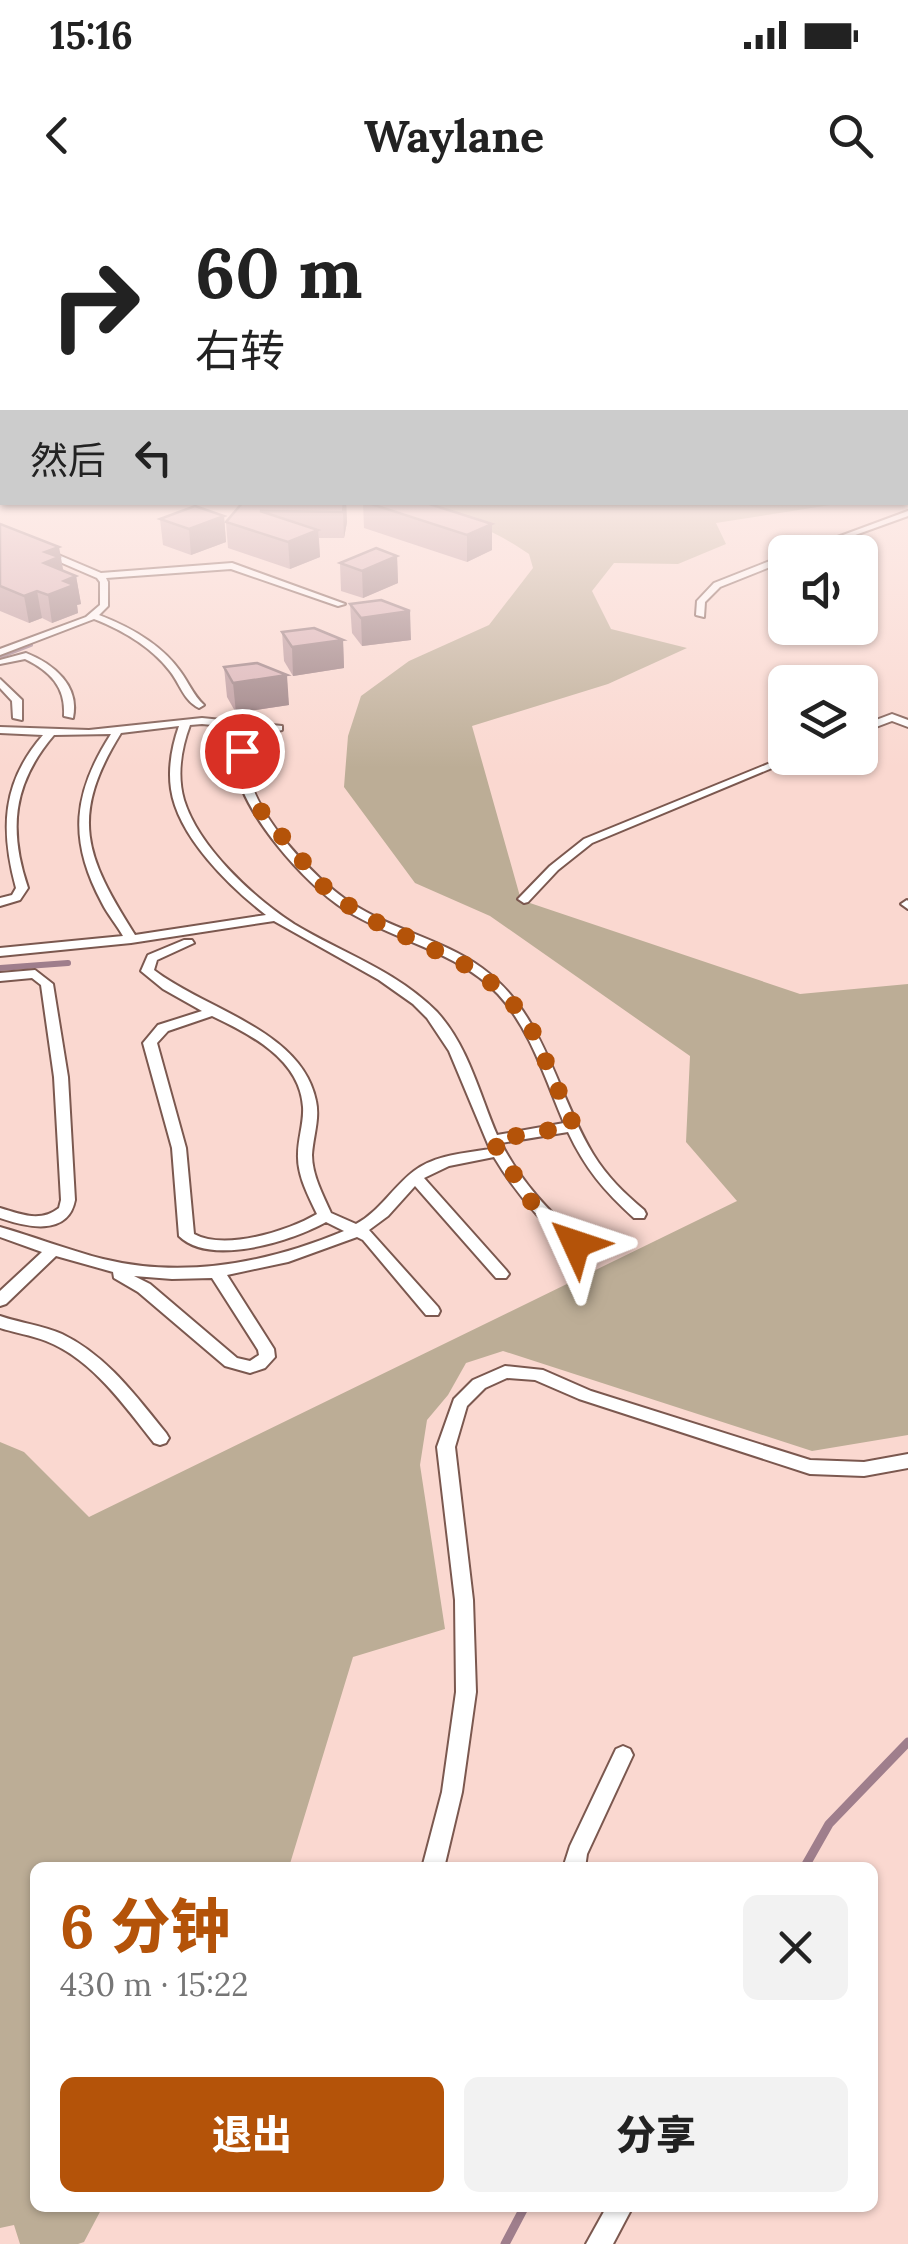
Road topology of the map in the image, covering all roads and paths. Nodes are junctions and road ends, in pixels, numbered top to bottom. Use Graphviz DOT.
graph roads {
  1 [pos="101,577"];
  2 [pos="265,577"];
  3 [pos="738,577"];
  4 [pos="341,604"];
  5 [pos="701,615"];
  6 [pos="95,616"];
  7 [pos="0,652"];
  8 [pos="0,663"];
  9 [pos="0,682"];
  10 [pos="199,705"];
  11 [pos="69,716"];
  12 [pos="18,718"];
  13 [pos="186,722"];
  14 [pos="878,722"];
  15 [pos="908,724"];
  16 [pos="252,725"];
  17 [pos="278,728"];
  18 [pos="0,730"];
  19 [pos="118,730"];
  20 [pos="50,733"];
  21 [pos="768,767"];
  22 [pos="524,899"];
  23 [pos="0,902"];
  24 [pos="276,917"];
  25 [pos="131,939"];
  26 [pos="188,943"];
  27 [pos="0,952"];
  28 [pos="0,977"];
  29 [pos="211,1012"];
  30 [pos="574,1126"];
  31 [pos="495,1146"];
  32 [pos="416,1177"];
  33 [pos="0,1213"];
  34 [pos="640,1214"];
  35 [pos="325,1216"];
  36 [pos="356,1230"];
  37 [pos="0,1232"];
  38 [pos="576,1244"];
  39 [pos="52,1251"];
  40 [pos="106,1266"];
  41 [pos="218,1274"];
  42 [pos="501,1274"];
  43 [pos="0,1300"];
  44 [pos="432,1310"];
  45 [pos="0,1322"];
  46 [pos="160,1438"];
  47 [pos="908,1462"];
  48 [pos="623,1755"];
  49 [pos="434,1862"];
  50 [pos="575,1862"];
  51 [pos="618,2212"];
  52 [pos="598,2244"];
  1 -- 6 [label="street"];
  2 -- 4 [label="street"];
  3 -- 5 [label="street"];
  6 -- 7 [label="street"];
  6 -- 10 [label="street"];
  8 -- 11 [label="street"];
  9 -- 12 [label="street"];
  13 -- 16 [label="street"];
  13 -- 19 [label="street"];
  13 -- 24 [label="street"];
  14 -- 15 [label="street"];
  16 -- 17 [label="street"];
  16 -- 30 [label="street"];
  18 -- 20 [label="street"];
  19 -- 20 [label="street"];
  19 -- 25 [label="street"];
  20 -- 23 [label="street"];
  21 -- 22 [label="street"];
  24 -- 25 [label="street"];
  24 -- 31 [label="street"];
  25 -- 27 [label="street"];
  26 -- 29 [label="street"];
  28 -- 33 [label="street"];
  29 -- 35 [label="street"];
  29 -- 35 [label="street"];
  30 -- 31 [label="street"];
  30 -- 34 [label="street"];
  31 -- 32 [label="street"];
  31 -- 38 [label="street"];
  32 -- 36 [label="street"];
  32 -- 42 [label="street"];
  35 -- 36 [label="street"];
  36 -- 41 [label="street"];
  36 -- 44 [label="street"];
  37 -- 39 [label="street"];
  39 -- 40 [label="street"];
  39 -- 43 [label="street"];
  40 -- 41 [label="street"];
  40 -- 41 [label="street"];
  45 -- 46 [label="street"];
  47 -- 49 [label="street"];
  48 -- 50 [label="street"];
  51 -- 52 [label="street"];
}
